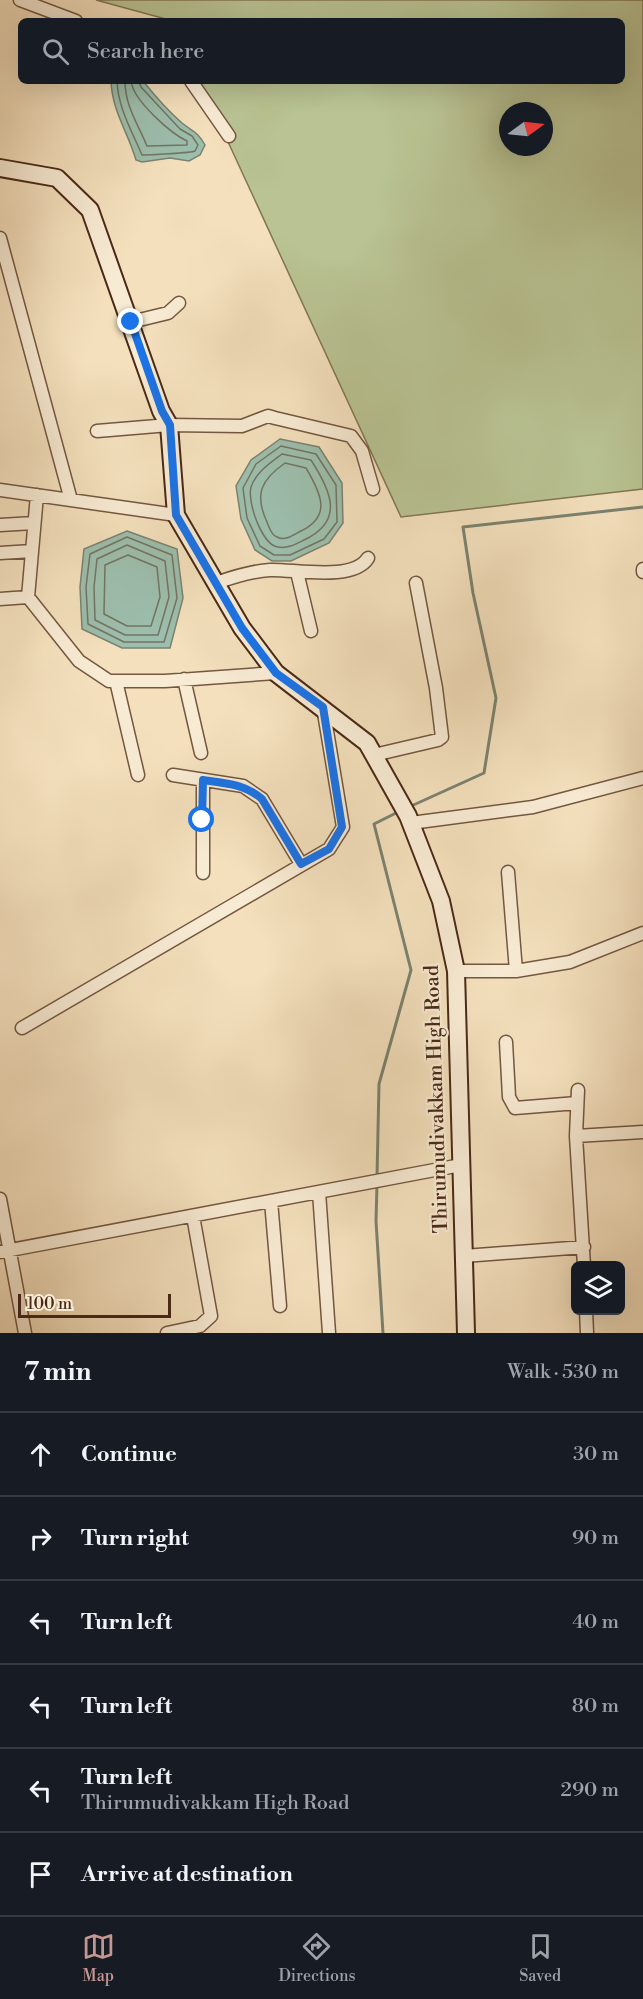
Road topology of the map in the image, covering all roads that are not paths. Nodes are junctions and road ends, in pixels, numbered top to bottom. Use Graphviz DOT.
graph roads {
  1 [pos="20,0"];
  2 [pos="68,18"];
  3 [pos="193,84"];
  4 [pos="229,136"];
  5 [pos="0,168"];
  6 [pos="0,238"];
  7 [pos="179,303"];
  8 [pos="131,322"];
  9 [pos="170,425"];
  10 [pos="97,431"];
  11 [pos="373,489"];
  12 [pos="0,490"];
  13 [pos="37,495"];
  14 [pos="71,500"];
  15 [pos="176,515"];
  16 [pos="34,523"];
  17 [pos="0,525"];
  18 [pos="32,551"];
  19 [pos="0,553"];
  20 [pos="368,558"];
  21 [pos="297,572"];
  22 [pos="216,583"];
  23 [pos="416,583"];
  24 [pos="28,597"];
  25 [pos="0,600"];
  26 [pos="311,631"];
  27 [pos="276,673"];
  28 [pos="184,680"];
  29 [pos="116,681"];
  30 [pos="323,707"];
  31 [pos="201,753"];
  32 [pos="374,755"];
  33 [pos="138,776"];
  34 [pos="173,776"];
  35 [pos="643,778"];
  36 [pos="203,780"];
  37 [pos="410,819"];
  38 [pos="301,864"];
  39 [pos="508,872"];
  40 [pos="203,873"];
  41 [pos="643,933"];
  42 [pos="456,971"];
  43 [pos="516,971"];
  44 [pos="22,1028"];
  45 [pos="506,1042"];
  46 [pos="578,1090"];
  47 [pos="577,1103"];
  48 [pos="643,1132"];
  49 [pos="576,1136"];
  50 [pos="461,1165"];
  51 [pos="319,1192"];
  52 [pos="0,1199"];
  53 [pos="271,1201"];
  54 [pos="193,1216"];
  55 [pos="584,1247"];
  56 [pos="5,1251"];
  57 [pos="464,1256"];
  58 [pos="584,1261"];
  59 [pos="280,1306"];
  60 [pos="586,1315"];
  61 [pos="25,1333"];
  62 [pos="168,1333"];
  63 [pos="329,1333"];
  64 [pos="466,1333"];
  65 [pos="587,1333"];
  1 -- 2 [label="street"];
  3 -- 4 [label="street"];
  5 -- 8 [label="street, Thirumudivakkam High Road"];
  6 -- 14 [label="street"];
  7 -- 8 [label="street"];
  8 -- 9 [label="street, Thirumudivakkam High Road"];
  9 -- 10 [label="street"];
  9 -- 11 [label="street"];
  9 -- 15 [label="street, Thirumudivakkam High Road"];
  12 -- 13 [label="street"];
  13 -- 14 [label="street"];
  13 -- 16 [label="street"];
  14 -- 15 [label="street"];
  15 -- 22 [label="street, Thirumudivakkam High Road"];
  16 -- 17 [label="street"];
  16 -- 18 [label="street"];
  18 -- 19 [label="street"];
  18 -- 24 [label="street"];
  20 -- 21 [label="street"];
  21 -- 22 [label="street"];
  21 -- 26 [label="street"];
  22 -- 27 [label="street, Thirumudivakkam High Road"];
  23 -- 32 [label="street"];
  24 -- 25 [label="street"];
  24 -- 29 [label="street"];
  27 -- 28 [label="street"];
  27 -- 30 [label="street, Thirumudivakkam High Road"];
  28 -- 29 [label="street"];
  28 -- 31 [label="street"];
  29 -- 33 [label="street"];
  30 -- 32 [label="street, Thirumudivakkam High Road"];
  30 -- 38 [label="street"];
  32 -- 37 [label="street, Thirumudivakkam High Road"];
  34 -- 36 [label="street"];
  35 -- 37 [label="street"];
  36 -- 38 [label="street"];
  36 -- 40 [label="street"];
  37 -- 42 [label="street, Thirumudivakkam High Road"];
  38 -- 44 [label="street"];
  39 -- 43 [label="street"];
  41 -- 43 [label="street"];
  42 -- 43 [label="street"];
  42 -- 50 [label="street, Thirumudivakkam High Road"];
  45 -- 47 [label="street"];
  46 -- 47 [label="street"];
  47 -- 49 [label="street"];
  48 -- 49 [label="street"];
  49 -- 55 [label="street"];
  50 -- 51 [label="street"];
  50 -- 57 [label="street, Thirumudivakkam High Road"];
  51 -- 53 [label="street"];
  51 -- 63 [label="street"];
  52 -- 56 [label="street"];
  53 -- 54 [label="street"];
  53 -- 59 [label="street"];
  54 -- 56 [label="street"];
  54 -- 62 [label="street"];
  55 -- 57 [label="street"];
  55 -- 58 [label="street"];
  56 -- 61 [label="street"];
  57 -- 64 [label="street, Thirumudivakkam High Road"];
  60 -- 65 [label="street"];
}
